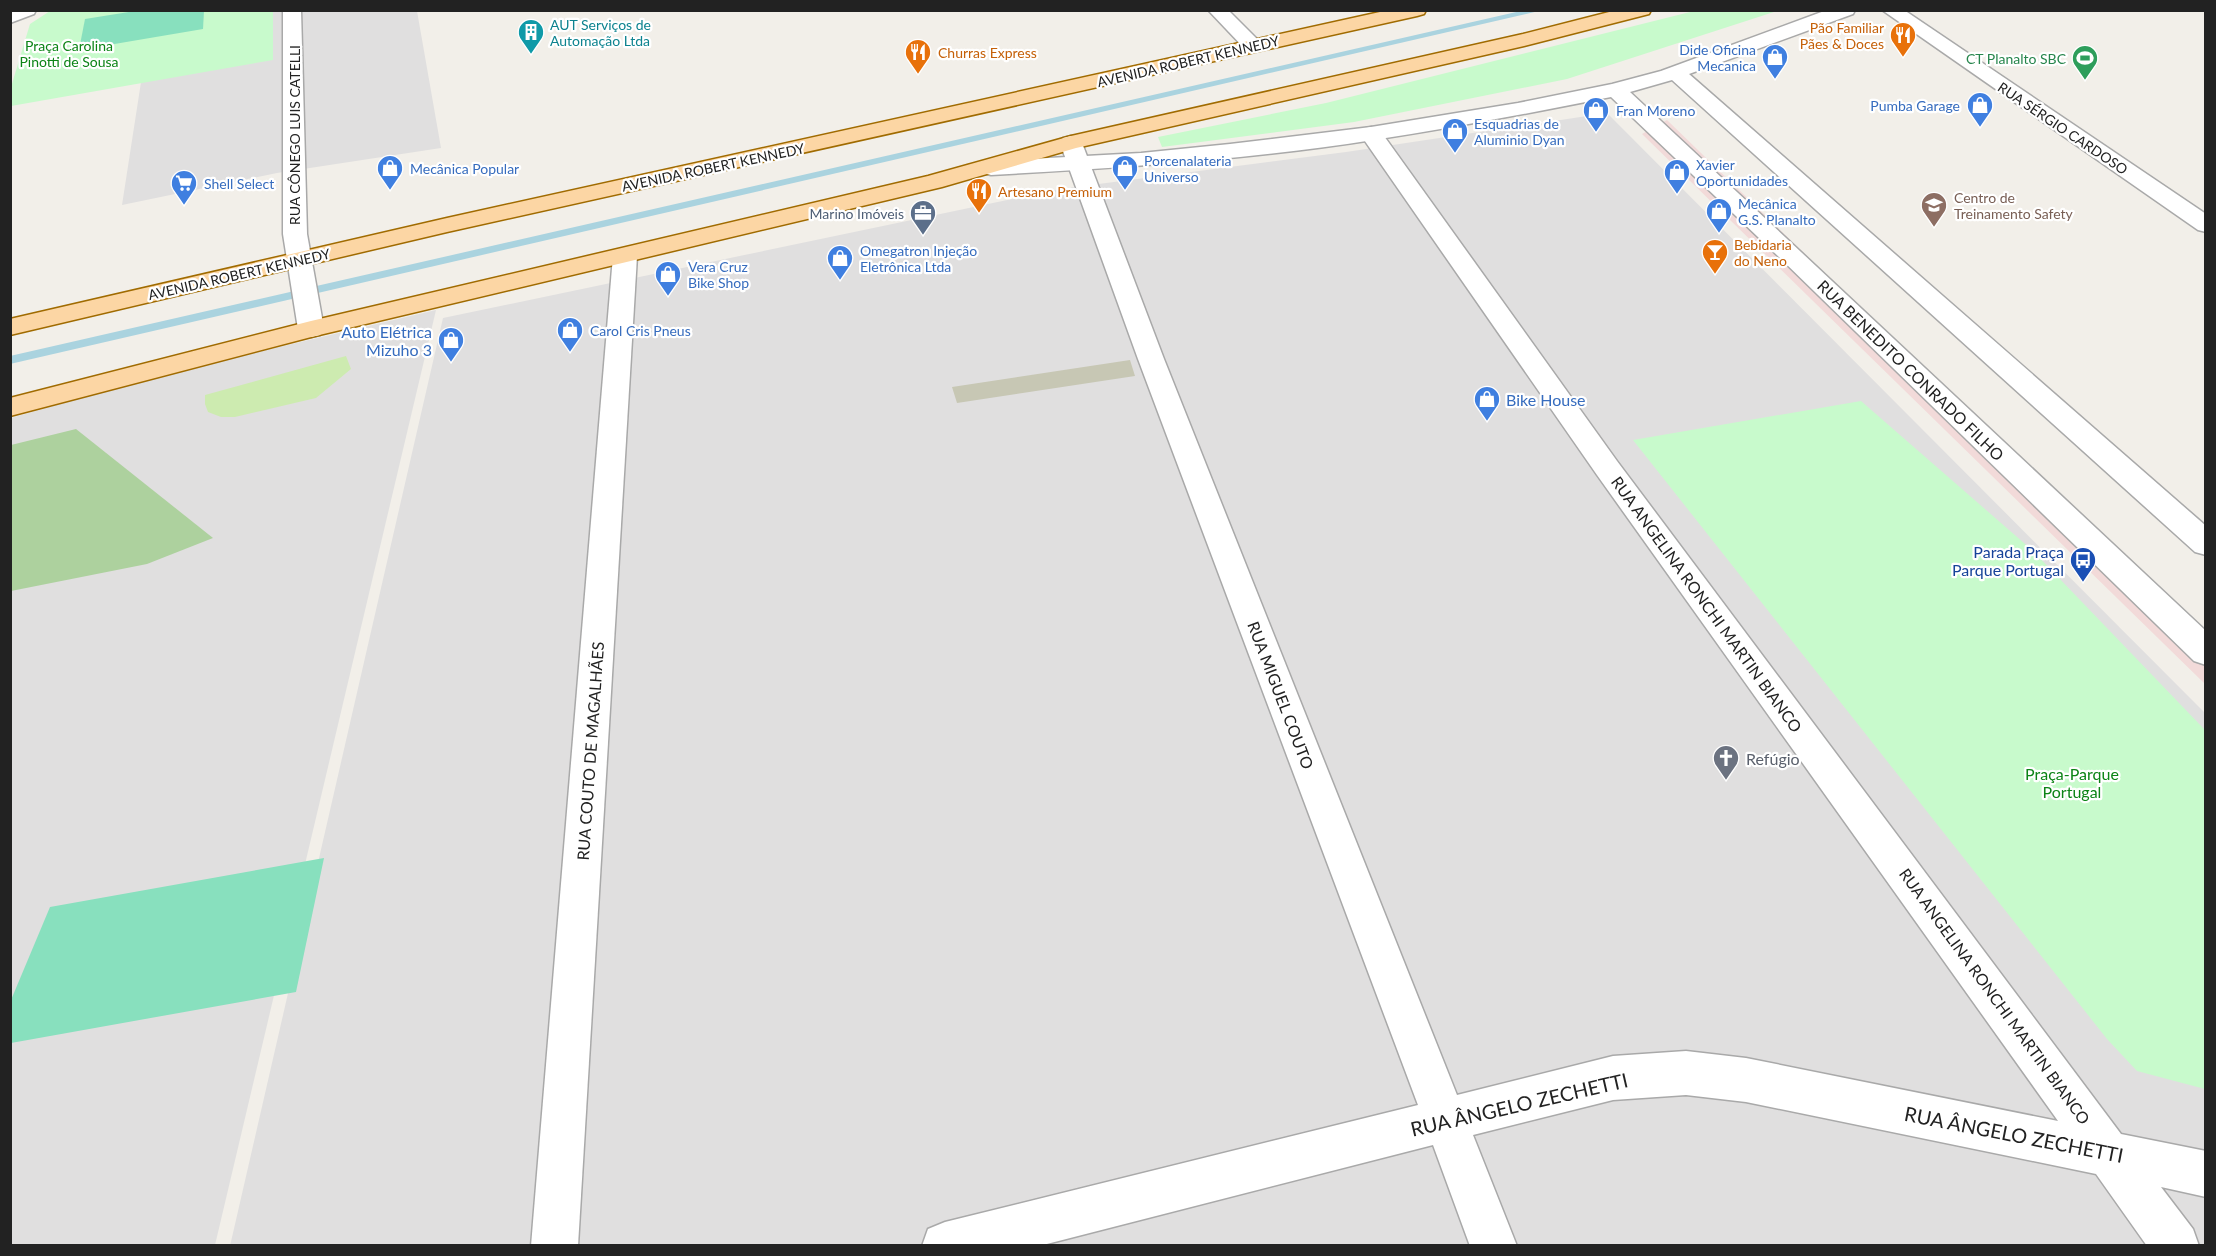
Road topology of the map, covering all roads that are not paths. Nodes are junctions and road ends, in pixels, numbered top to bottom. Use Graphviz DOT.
graph roads {
  1 [pos="27,10"];
  2 [pos="292,10"];
  3 [pos="1217,10"];
  4 [pos="1417,10"];
  5 [pos="1642,10"];
  6 [pos="1846,10"];
  7 [pos="1890,10"];
  8 [pos="10,17"];
  9 [pos="1253,46"];
  10 [pos="1675,72"];
  11 [pos="1615,90"];
  12 [pos="1371,134"];
  13 [pos="1075,153"];
  14 [pos="991,168"];
  15 [pos="2205,225"];
  16 [pos="625,256"];
  17 [pos="300,263"];
  18 [pos="310,318"];
  19 [pos="10,327"];
  20 [pos="10,407"];
  21 [pos="2205,543"];
  22 [pos="2205,652"];
  23 [pos="1446,1120"];
  24 [pos="2110,1153"];
  25 [pos="2205,1174"];
  26 [pos="554,1245"];
  27 [pos="945,1245"];
  28 [pos="1494,1245"];
  29 [pos="2175,1245"];
  1 -- 8 [label="street"];
  2 -- 17 [label="street, RUA CÔNEGO LUIS CATELLI"];
  3 -- 9 [label="street"];
  4 -- 9 [label="main road, AVENIDA ROBERT KENNEDY"];
  5 -- 13 [label="main road"];
  6 -- 10 [label="street"];
  7 -- 15 [label="street, RUA SÉRGIO CARDOSO"];
  9 -- 17 [label="main road, AVENIDA ROBERT KENNEDY"];
  10 -- 11 [label="street"];
  10 -- 21 [label="street"];
  11 -- 12 [label="street"];
  11 -- 22 [label="street, RUA BENEDITO CONRADO FILHO"];
  12 -- 13 [label="street"];
  12 -- 24 [label="street, RUA ANGELINA RONCHI MARTIN BIANCO"];
  13 -- 14 [label="street"];
  13 -- 23 [label="street, RUA MIGUEL COUTO"];
  14 -- 16 [label="main road"];
  16 -- 18 [label="main road"];
  16 -- 26 [label="street, RUA COUTO DE MAGALHÃES"];
  17 -- 18 [label="street, RUA CÔNEGO LUIS CATELLI"];
  17 -- 19 [label="main road, AVENIDA ROBERT KENNEDY"];
  18 -- 20 [label="main road"];
  23 -- 24 [label="street, RUA ÂNGELO ZECHETTI"];
  23 -- 27 [label="street, RUA ÂNGELO ZECHETTI"];
  23 -- 28 [label="street, RUA MIGUEL COUTO"];
  24 -- 25 [label="street, RUA ÂNGELO ZECHETTI"];
  24 -- 29 [label="street, RUA ANGELINA RONCHI MARTIN BIANCO"];
}
